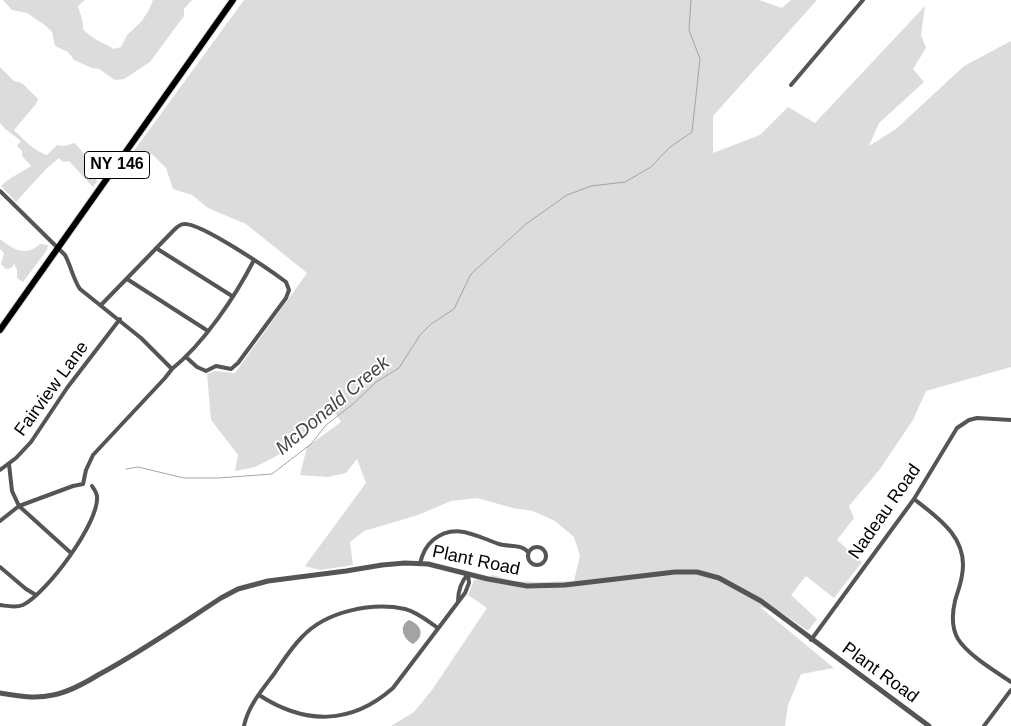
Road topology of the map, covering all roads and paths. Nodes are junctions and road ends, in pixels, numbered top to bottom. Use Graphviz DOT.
graph roads {
  1 [pos="233,0"];
  2 [pos="863,0"];
  3 [pos="791,85"];
  4 [pos="0,191"];
  5 [pos="56,248"];
  6 [pos="156,248"];
  7 [pos="254,260"];
  8 [pos="127,279"];
  9 [pos="232,296"];
  10 [pos="101,305"];
  11 [pos="120,319"];
  12 [pos="0,330"];
  13 [pos="208,332"];
  14 [pos="186,357"];
  15 [pos="172,369"];
  16 [pos="1011,420"];
  17 [pos="9,464"];
  18 [pos="0,470"];
  19 [pos="92,486"];
  20 [pos="914,499"];
  21 [pos="19,506"];
  22 [pos="0,521"];
  23 [pos="528,552"];
  24 [pos="71,553"];
  25 [pos="420,564"];
  26 [pos="0,566"];
  27 [pos="468,574"];
  28 [pos="36,595"];
  29 [pos="0,605"];
  30 [pos="438,628"];
  31 [pos="811,640"];
  32 [pos="1011,682"];
  33 [pos="1011,690"];
  34 [pos="0,693"];
  35 [pos="259,695"];
  36 [pos="244,726"];
  37 [pos="929,726"];
  38 [pos="984,726"];
  1 -- 5 [label="main road, NY 146"];
  2 -- 3 [label="street"];
  4 -- 5 [label="street"];
  5 -- 10 [label="street"];
  5 -- 12 [label="main road, NY 146"];
  6 -- 7 [label="street"];
  6 -- 8 [label="street"];
  6 -- 9 [label="street"];
  7 -- 9 [label="street"];
  7 -- 14 [label="street"];
  8 -- 10 [label="street"];
  8 -- 13 [label="street"];
  9 -- 13 [label="street"];
  10 -- 11 [label="street"];
  11 -- 15 [label="street"];
  11 -- 17 [label="street, Fairview Lane"];
  13 -- 14 [label="street"];
  14 -- 15 [label="street"];
  15 -- 21 [label="street"];
  16 -- 20 [label="street, Nadeau Road"];
  17 -- 18 [label="street, Fairview Lane"];
  17 -- 21 [label="street"];
  19 -- 24 [label="street"];
  20 -- 31 [label="street, Nadeau Road"];
  20 -- 32 [label="street"];
  21 -- 22 [label="street"];
  21 -- 24 [label="street"];
  23 -- 23 [label="street"];
  23 -- 25 [label="street"];
  24 -- 28 [label="street"];
  25 -- 27 [label="street, Plant Road"];
  25 -- 34 [label="street, Plant Road"];
  26 -- 28 [label="street"];
  27 -- 30 [label="street"];
  27 -- 31 [label="street, Plant Road"];
  28 -- 29 [label="street"];
  30 -- 35 [label="street"];
  30 -- 35 [label="street"];
  31 -- 37 [label="street, Plant Road"];
  33 -- 38 [label="street"];
  35 -- 36 [label="street"];
}
